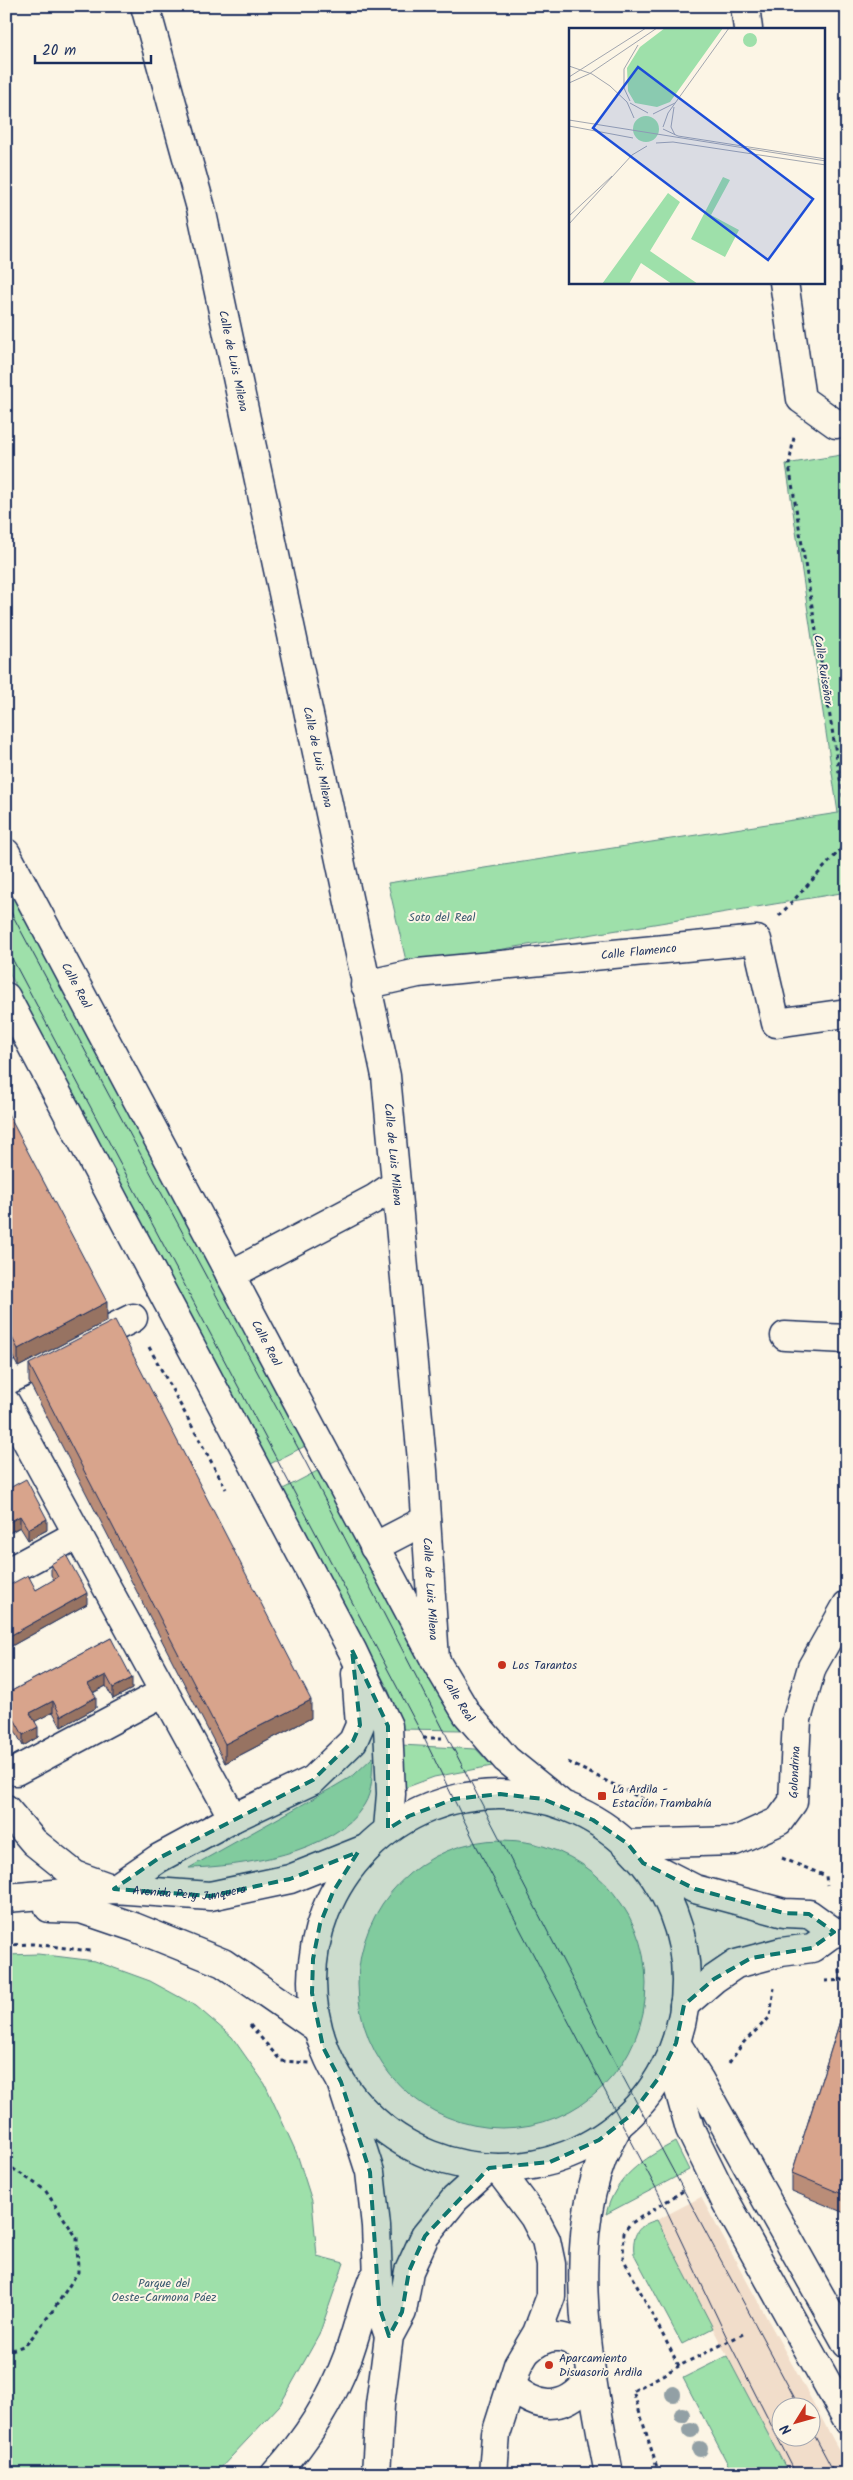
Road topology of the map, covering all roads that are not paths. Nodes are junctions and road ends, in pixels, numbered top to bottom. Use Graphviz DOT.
graph roads {
  1 [pos="145,6"];
  2 [pos="745,6"];
  3 [pos="748,28"];
  4 [pos="784,284"];
  5 [pos="842,423"];
  6 [pos="6,853"];
  7 [pos="365,985"];
  8 [pos="6,997"];
  9 [pos="847,1013"];
  10 [pos="396,1184"];
  11 [pos="230,1275"];
  12 [pos="133,1318"];
  13 [pos="786,1336"];
  14 [pos="847,1339"];
  15 [pos="6,1382"];
  16 [pos="6,1403"];
  17 [pos="426,1520"];
  18 [pos="78,1534"];
  19 [pos="374,1547"];
  20 [pos="6,1573"];
  21 [pos="847,1606"];
  22 [pos="352,1650"];
  23 [pos="434,1660"];
  24 [pos="164,1692"];
  25 [pos="16,1771"];
  26 [pos="564,1806"];
  27 [pos="6,1809"];
  28 [pos="233,1818"];
  29 [pos="388,1829"];
  30 [pos="364,1850"];
  31 [pos="636,1853"];
  32 [pos="114,1889"];
  33 [pos="6,1898"];
  34 [pos="6,1906"];
  35 [pos="840,1932"];
  36 [pos="684,2005"];
  37 [pos="317,2028"];
  38 [pos="676,2043"];
  39 [pos="336,2073"];
  40 [pos="619,2125"];
  41 [pos="494,2168"];
  42 [pos="377,2268"];
  43 [pos="389,2336"];
  44 [pos="847,2344"];
  45 [pos="528,2350"];
  46 [pos="590,2368"];
  47 [pos="512,2386"];
  48 [pos="847,2419"];
  49 [pos="275,2474"];
  50 [pos="376,2474"];
  51 [pos="493,2474"];
  52 [pos="609,2474"];
  1 -- 7 [label="main road, Calle de Luis Milena"];
  2 -- 3 [label="main road"];
  4 -- 5 [label="main road"];
  6 -- 11 [label="main road, Calle Real"];
  7 -- 9 [label="main road, Calle Flamenco"];
  7 -- 10 [label="main road, Calle de Luis Milena"];
  8 -- 22 [label="main road"];
  10 -- 11 [label="main road"];
  10 -- 17 [label="main road, Calle de Luis Milena"];
  11 -- 19 [label="main road, Calle Real"];
  12 -- 15 [label="main road"];
  13 -- 14 [label="main road"];
  16 -- 18 [label="main road"];
  17 -- 19 [label="main road, Calle de Luis Milena"];
  17 -- 23 [label="main road, Calle de Luis Milena"];
  18 -- 20 [label="main road"];
  18 -- 24 [label="main road"];
  19 -- 23 [label="main road, Calle Real"];
  21 -- 31 [label="main road, Golondrina"];
  22 -- 28 [label="main road"];
  22 -- 29 [label="main road"];
  23 -- 26 [label="main road, Calle Real"];
  24 -- 25 [label="main road"];
  24 -- 28 [label="main road"];
  26 -- 29 [label="main road"];
  26 -- 31 [label="main road"];
  27 -- 32 [label="main road"];
  28 -- 32 [label="main road"];
  29 -- 30 [label="main road"];
  30 -- 32 [label="main road, Avenida Pery Junquera"];
  30 -- 37 [label="main road"];
  31 -- 35 [label="main road"];
  31 -- 36 [label="main road"];
  32 -- 33 [label="main road, Avenida Pery Junquera"];
  34 -- 37 [label="main road"];
  35 -- 36 [label="main road"];
  36 -- 38 [label="main road"];
  37 -- 39 [label="main road"];
  38 -- 40 [label="main road"];
  38 -- 44 [label="main road"];
  38 -- 48 [label="main road"];
  39 -- 41 [label="main road"];
  39 -- 42 [label="main road"];
  40 -- 41 [label="main road"];
  40 -- 46 [label="main road"];
  41 -- 43 [label="main road"];
  41 -- 45 [label="main road"];
  42 -- 43 [label="main road"];
  42 -- 49 [label="main road"];
  43 -- 50 [label="main road"];
  45 -- 46 [label="main road"];
  45 -- 47 [label="main road"];
  46 -- 47 [label="main road"];
  46 -- 52 [label="main road"];
  47 -- 51 [label="main road"];
}
